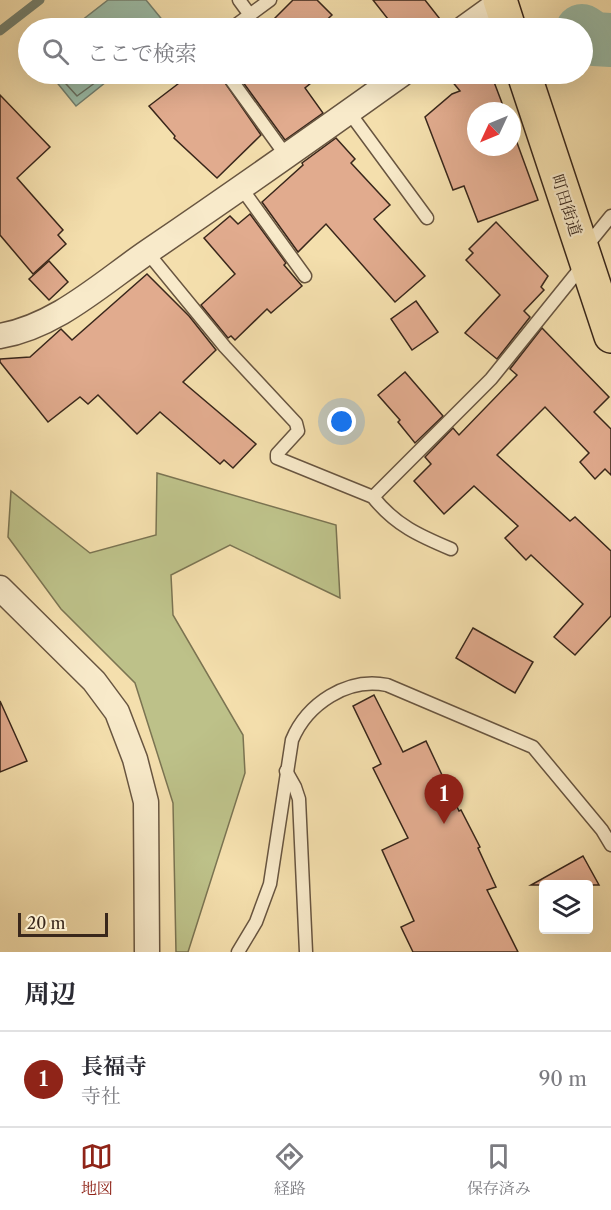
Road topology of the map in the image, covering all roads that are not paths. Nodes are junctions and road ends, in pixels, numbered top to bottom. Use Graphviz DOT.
graph roads {
  1 [pos="239,0"];
  2 [pos="270,0"];
  3 [pos="503,10"];
  4 [pos="250,15"];
  5 [pos="246,18"];
  6 [pos="486,18"];
  7 [pos="234,84"];
  8 [pos="388,84"];
  9 [pos="527,84"];
  10 [pos="349,112"];
  11 [pos="287,157"];
  12 [pos="242,189"];
  13 [pos="611,216"];
  14 [pos="427,218"];
  15 [pos="147,252"];
  16 [pos="584,256"];
  17 [pos="305,276"];
  18 [pos="0,336"];
  19 [pos="611,336"];
  20 [pos="373,497"];
  21 [pos="452,549"];
  22 [pos="0,588"];
  23 [pos="286,771"];
  24 [pos="607,826"];
  25 [pos="611,845"];
  26 [pos="147,952"];
  27 [pos="238,952"];
  28 [pos="306,952"];
  1 -- 4 [label="lane"];
  2 -- 4 [label="lane"];
  3 -- 6 [label="street"];
  4 -- 5 [label="lane"];
  7 -- 11 [label="lane"];
  8 -- 10 [label="street"];
  9 -- 16 [label="main road, 町田街道"];
  10 -- 11 [label="street"];
  10 -- 14 [label="lane"];
  11 -- 12 [label="street"];
  12 -- 15 [label="street"];
  12 -- 17 [label="lane"];
  13 -- 16 [label="lane"];
  15 -- 18 [label="street"];
  15 -- 20 [label="lane"];
  16 -- 19 [label="main road, 町田街道"];
  16 -- 20 [label="lane"];
  20 -- 21 [label="lane"];
  22 -- 26 [label="street"];
  23 -- 24 [label="lane"];
  23 -- 27 [label="lane"];
  23 -- 28 [label="lane"];
  24 -- 25 [label="lane"];
}
